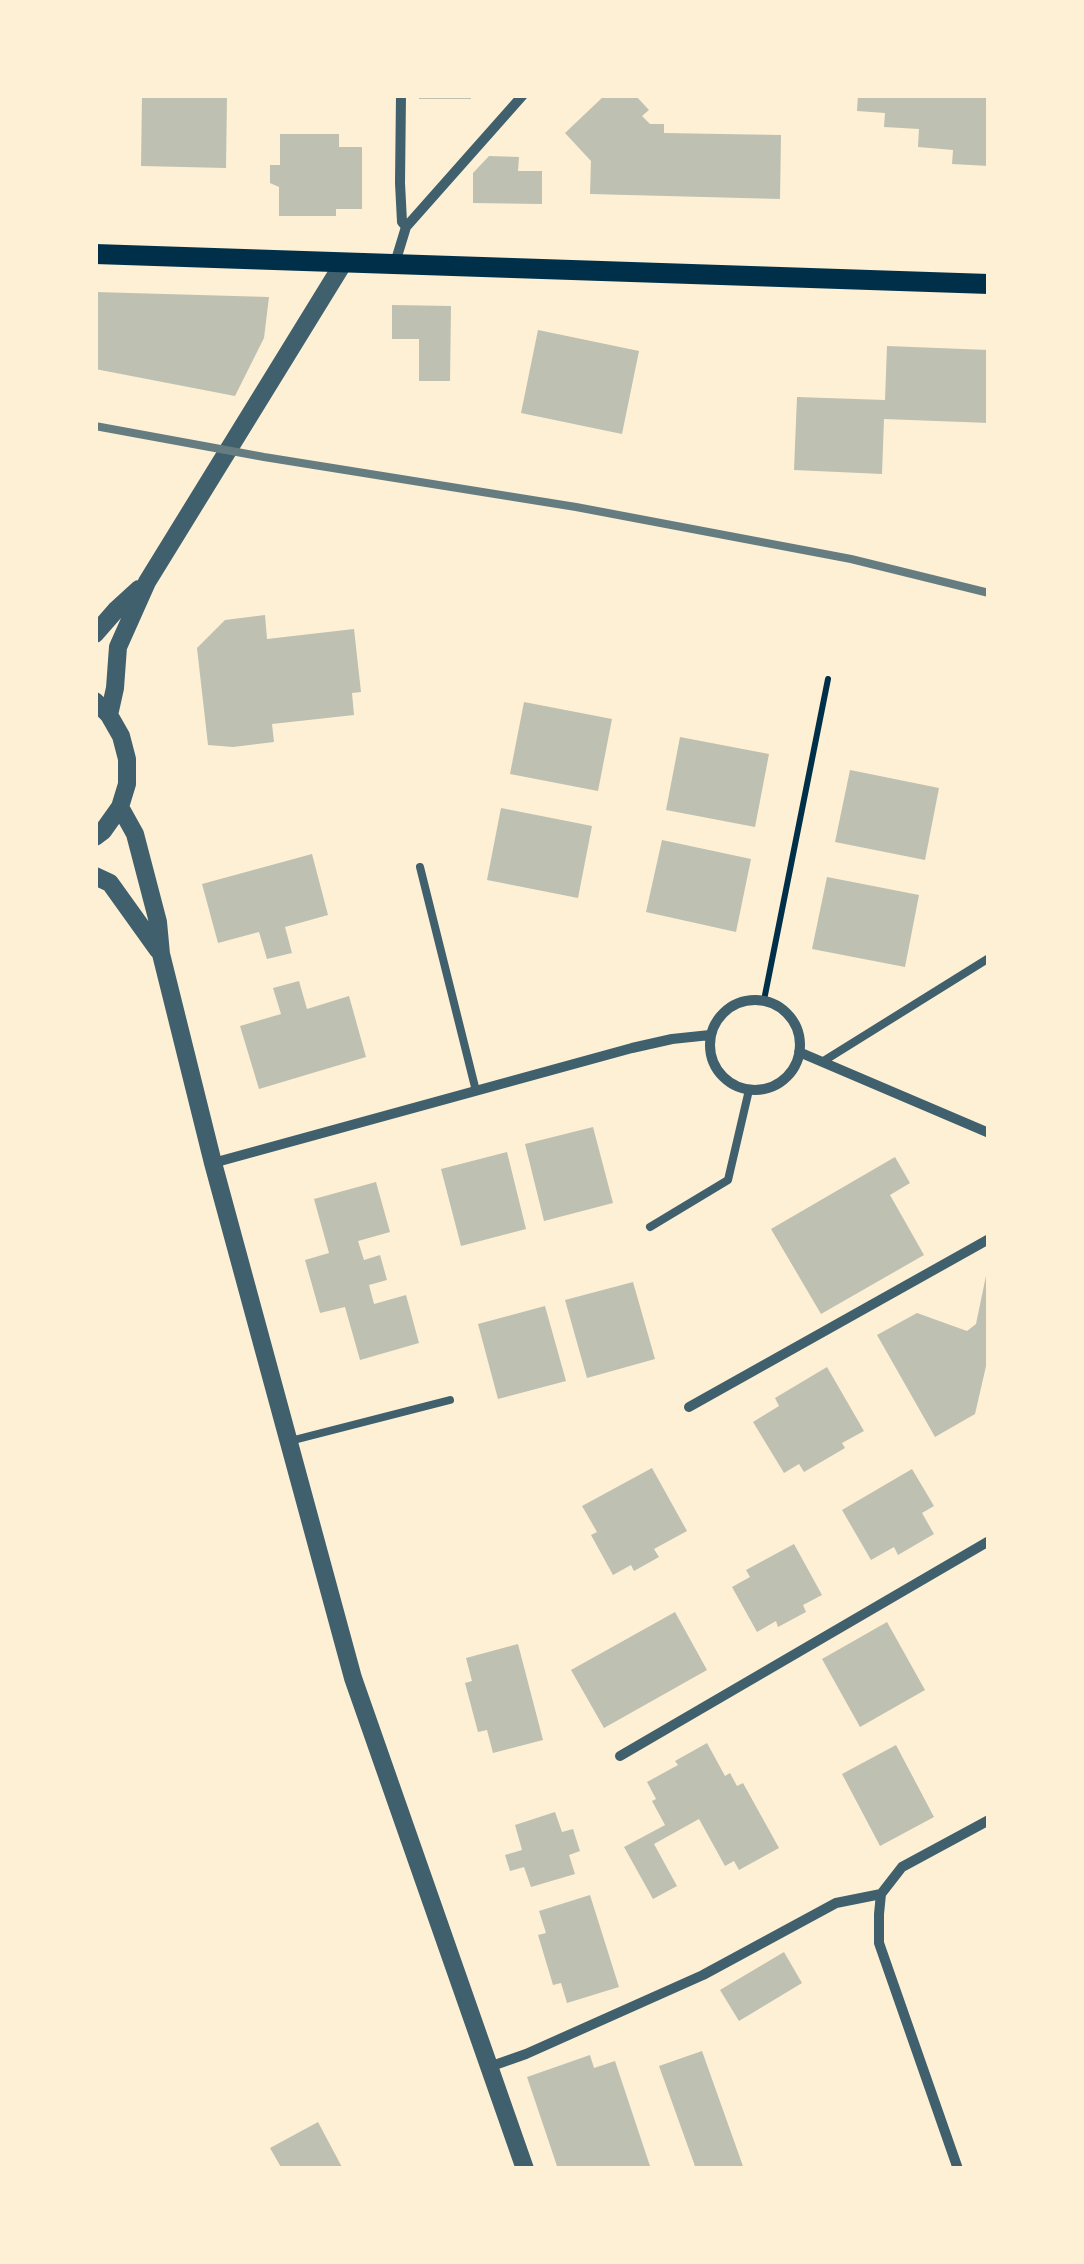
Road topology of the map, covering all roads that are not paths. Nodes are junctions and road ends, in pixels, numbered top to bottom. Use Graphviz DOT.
graph roads {
  1 [pos="401,95"];
  2 [pos="519,98"];
  3 [pos="406,227"];
  4 [pos="95,254"];
  5 [pos="344,262"];
  6 [pos="396,263"];
  7 [pos="989,284"];
  8 [pos="147,582"];
  9 [pos="95,634"];
  10 [pos="95,701"];
  11 [pos="109,715"];
  12 [pos="120,807"];
  13 [pos="95,837"];
  14 [pos="420,867"];
  15 [pos="95,876"];
  16 [pos="161,954"];
  17 [pos="989,958"];
  18 [pos="710,1036"];
  19 [pos="799,1052"];
  20 [pos="822,1062"];
  21 [pos="748,1090"];
  22 [pos="476,1091"];
  23 [pos="989,1133"];
  24 [pos="213,1163"];
  25 [pos="650,1227"];
  26 [pos="989,1239"];
  27 [pos="450,1400"];
  28 [pos="690,1407"];
  29 [pos="288,1441"];
  30 [pos="989,1541"];
  31 [pos="620,1756"];
  32 [pos="989,1820"];
  33 [pos="881,1894"];
  34 [pos="489,2067"];
  35 [pos="525,2169"];
  36 [pos="958,2169"];
  1 -- 3 [label="street"];
  2 -- 3 [label="street"];
  3 -- 6 [label="street"];
  4 -- 5 [label="main road"];
  5 -- 6 [label="main road"];
  5 -- 8 [label="street"];
  6 -- 7 [label="main road"];
  8 -- 9 [label="street"];
  8 -- 11 [label="street"];
  10 -- 11 [label="street"];
  11 -- 12 [label="street"];
  12 -- 13 [label="street"];
  12 -- 16 [label="street"];
  14 -- 22 [label="lane"];
  15 -- 16 [label="street"];
  16 -- 24 [label="street"];
  17 -- 20 [label="lane"];
  18 -- 19 [label="street"];
  18 -- 21 [label="street"];
  18 -- 22 [label="street"];
  19 -- 20 [label="street"];
  19 -- 21 [label="street"];
  20 -- 23 [label="street"];
  21 -- 25 [label="lane"];
  22 -- 24 [label="street"];
  24 -- 29 [label="street"];
  26 -- 28 [label="street"];
  27 -- 29 [label="lane"];
  29 -- 34 [label="street"];
  30 -- 31 [label="street"];
  32 -- 33 [label="street"];
  33 -- 34 [label="street"];
  33 -- 36 [label="street"];
  34 -- 35 [label="street"];
}
